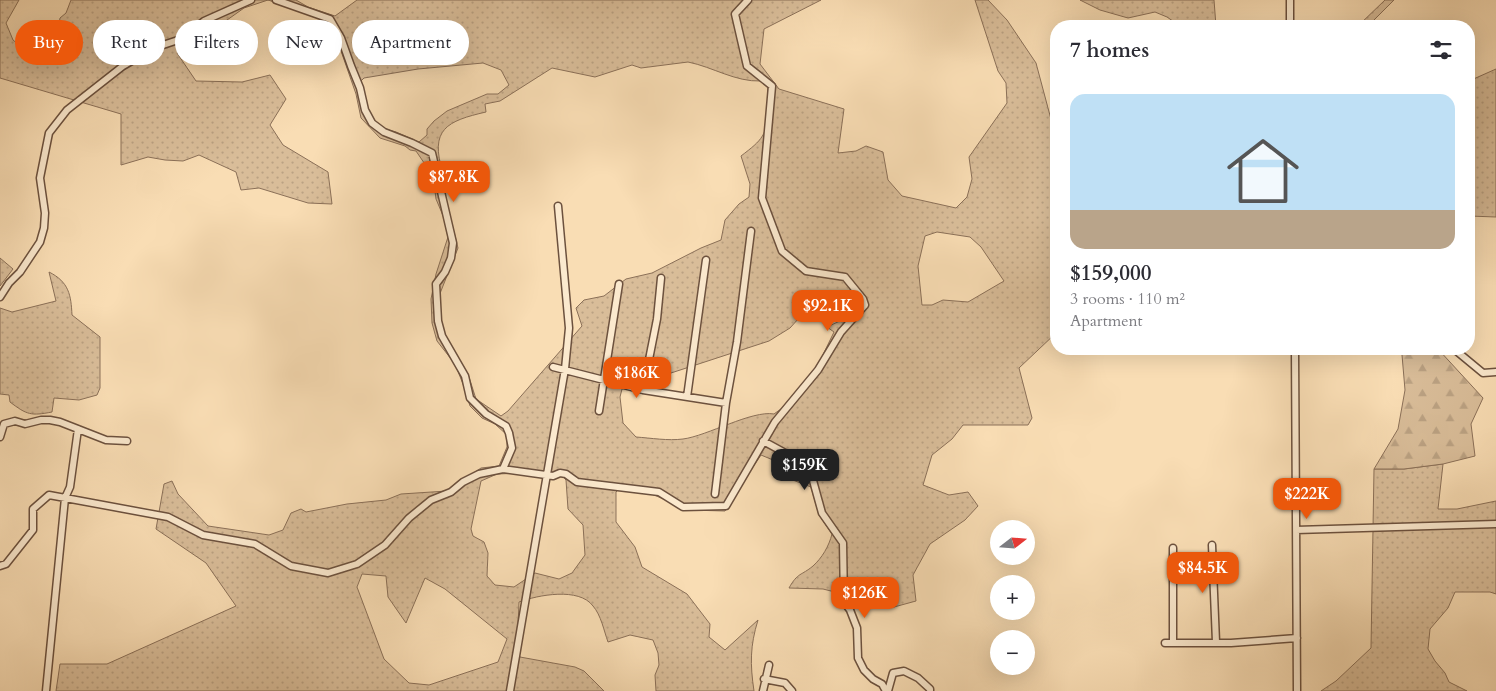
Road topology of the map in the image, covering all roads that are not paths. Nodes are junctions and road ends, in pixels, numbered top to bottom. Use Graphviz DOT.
graph roads {
  1 [pos="251,0"];
  2 [pos="276,0"];
  3 [pos="748,0"];
  4 [pos="1290,0"];
  5 [pos="1290,20"];
  6 [pos="558,206"];
  7 [pos="751,231"];
  8 [pos="706,260"];
  9 [pos="661,278"];
  10 [pos="619,284"];
  11 [pos="0,296"];
  12 [pos="1295,355"];
  13 [pos="1461,355"];
  14 [pos="553,367"];
  15 [pos="565,369"];
  16 [pos="1496,372"];
  17 [pos="604,379"];
  18 [pos="643,390"];
  19 [pos="687,397"];
  20 [pos="726,403"];
  21 [pos="599,411"];
  22 [pos="78,430"];
  23 [pos="0,436"];
  24 [pos="127,441"];
  25 [pos="763,441"];
  26 [pos="503,469"];
  27 [pos="548,475"];
  28 [pos="715,494"];
  29 [pos="65,498"];
  30 [pos="1496,524"];
  31 [pos="1296,530"];
  32 [pos="1212,545"];
  33 [pos="1173,548"];
  34 [pos="0,566"];
  35 [pos="1297,638"];
  36 [pos="1173,642"];
  37 [pos="1216,642"];
  38 [pos="1165,643"];
  39 [pos="769,665"];
  40 [pos="764,679"];
  41 [pos="46,691"];
  42 [pos="510,691"];
  43 [pos="762,691"];
  44 [pos="792,691"];
  45 [pos="887,691"];
  46 [pos="930,691"];
  47 [pos="1297,691"];
  1 -- 11 [label="street"];
  2 -- 26 [label="street"];
  3 -- 25 [label="street"];
  4 -- 5 [label="street"];
  6 -- 15 [label="street"];
  7 -- 20 [label="street"];
  8 -- 19 [label="street"];
  9 -- 18 [label="street"];
  10 -- 17 [label="street"];
  12 -- 31 [label="street"];
  13 -- 16 [label="street"];
  14 -- 15 [label="street"];
  15 -- 17 [label="street"];
  15 -- 27 [label="street"];
  17 -- 18 [label="street"];
  17 -- 21 [label="street"];
  18 -- 19 [label="street"];
  19 -- 20 [label="street"];
  20 -- 28 [label="street"];
  22 -- 23 [label="street"];
  22 -- 24 [label="street"];
  22 -- 29 [label="street"];
  25 -- 27 [label="street"];
  25 -- 45 [label="street"];
  26 -- 27 [label="street"];
  26 -- 29 [label="street"];
  27 -- 42 [label="street"];
  29 -- 34 [label="street"];
  29 -- 41 [label="street"];
  30 -- 31 [label="street"];
  31 -- 35 [label="street"];
  32 -- 37 [label="street"];
  33 -- 36 [label="street"];
  35 -- 37 [label="street"];
  35 -- 47 [label="street"];
  36 -- 37 [label="street"];
  36 -- 38 [label="street"];
  39 -- 40 [label="street"];
  40 -- 43 [label="street"];
  40 -- 44 [label="street"];
  45 -- 46 [label="street"];
}
